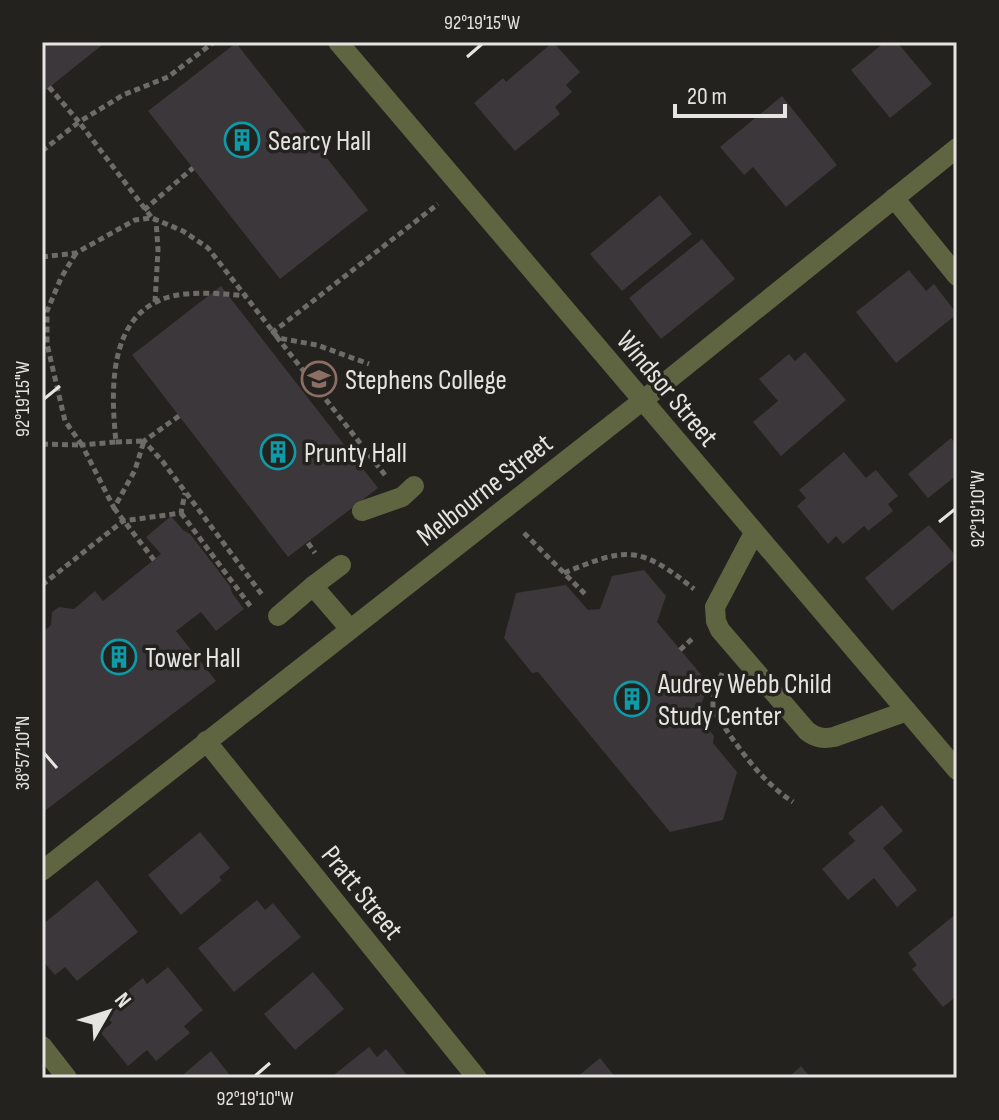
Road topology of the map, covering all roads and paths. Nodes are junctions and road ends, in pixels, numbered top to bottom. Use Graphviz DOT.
graph roads {
  1 [pos="214,42"];
  2 [pos="338,42"];
  3 [pos="49,87"];
  4 [pos="79,122"];
  5 [pos="957,148"];
  6 [pos="42,151"];
  7 [pos="193,168"];
  8 [pos="894,198"];
  9 [pos="438,204"];
  10 [pos="144,210"];
  11 [pos="154,219"];
  12 [pos="76,253"];
  13 [pos="42,257"];
  14 [pos="957,276"];
  15 [pos="247,296"];
  16 [pos="155,302"];
  17 [pos="273,332"];
  18 [pos="278,338"];
  19 [pos="369,364"];
  20 [pos="642,401"];
  21 [pos="179,416"];
  22 [pos="144,441"];
  23 [pos="116,442"];
  24 [pos="42,444"];
  25 [pos="82,445"];
  26 [pos="185,491"];
  27 [pos="408,491"];
  28 [pos="114,508"];
  29 [pos="362,511"];
  30 [pos="181,513"];
  31 [pos="123,521"];
  32 [pos="524,533"];
  33 [pos="754,533"];
  34 [pos="154,560"];
  35 [pos="341,565"];
  36 [pos="564,573"];
  37 [pos="42,585"];
  38 [pos="313,586"];
  39 [pos="698,593"];
  40 [pos="585,594"];
  41 [pos="251,607"];
  42 [pos="278,616"];
  43 [pos="350,629"];
  44 [pos="693,638"];
  45 [pos="680,650"];
  46 [pos="907,711"];
  47 [pos="206,741"];
  48 [pos="957,770"];
  49 [pos="42,871"];
  50 [pos="42,1046"];
  51 [pos="67,1078"];
  52 [pos="477,1078"];
  1 -- 4 [label="path"];
  2 -- 20 [label="street, Windsor Street"];
  3 -- 4 [label="path"];
  4 -- 6 [label="path"];
  4 -- 10 [label="path"];
  5 -- 8 [label="street, Melbourne Street"];
  7 -- 10 [label="path"];
  8 -- 14 [label="street"];
  8 -- 20 [label="street, Melbourne Street"];
  9 -- 17 [label="path"];
  10 -- 11 [label="path"];
  11 -- 12 [label="path"];
  11 -- 15 [label="path"];
  11 -- 16 [label="path"];
  12 -- 13 [label="path"];
  12 -- 25 [label="path"];
  15 -- 16 [label="path"];
  15 -- 17 [label="path"];
  16 -- 23 [label="path"];
  17 -- 18 [label="path"];
  18 -- 19 [label="path"];
  18 -- 27 [label="path"];
  20 -- 33 [label="street, Windsor Street"];
  20 -- 43 [label="street, Melbourne Street"];
  21 -- 22 [label="path"];
  22 -- 23 [label="path"];
  22 -- 26 [label="path"];
  22 -- 28 [label="path"];
  23 -- 25 [label="path"];
  24 -- 25 [label="path"];
  25 -- 28 [label="path"];
  26 -- 30 [label="path"];
  26 -- 42 [label="path"];
  27 -- 29 [label="street"];
  28 -- 31 [label="path"];
  30 -- 31 [label="path"];
  30 -- 41 [label="path"];
  31 -- 34 [label="path"];
  31 -- 37 [label="path"];
  32 -- 36 [label="path"];
  33 -- 46 [label="street, Windsor Street"];
  33 -- 46 [label="street"];
  35 -- 38 [label="street"];
  36 -- 39 [label="path"];
  36 -- 40 [label="path"];
  38 -- 42 [label="street"];
  38 -- 43 [label="street"];
  43 -- 47 [label="street, Melbourne Street"];
  44 -- 45 [label="path"];
  46 -- 48 [label="street, Windsor Street"];
  47 -- 49 [label="street, Melbourne Street"];
  47 -- 52 [label="street, Pratt Street"];
  50 -- 51 [label="street"];
}
